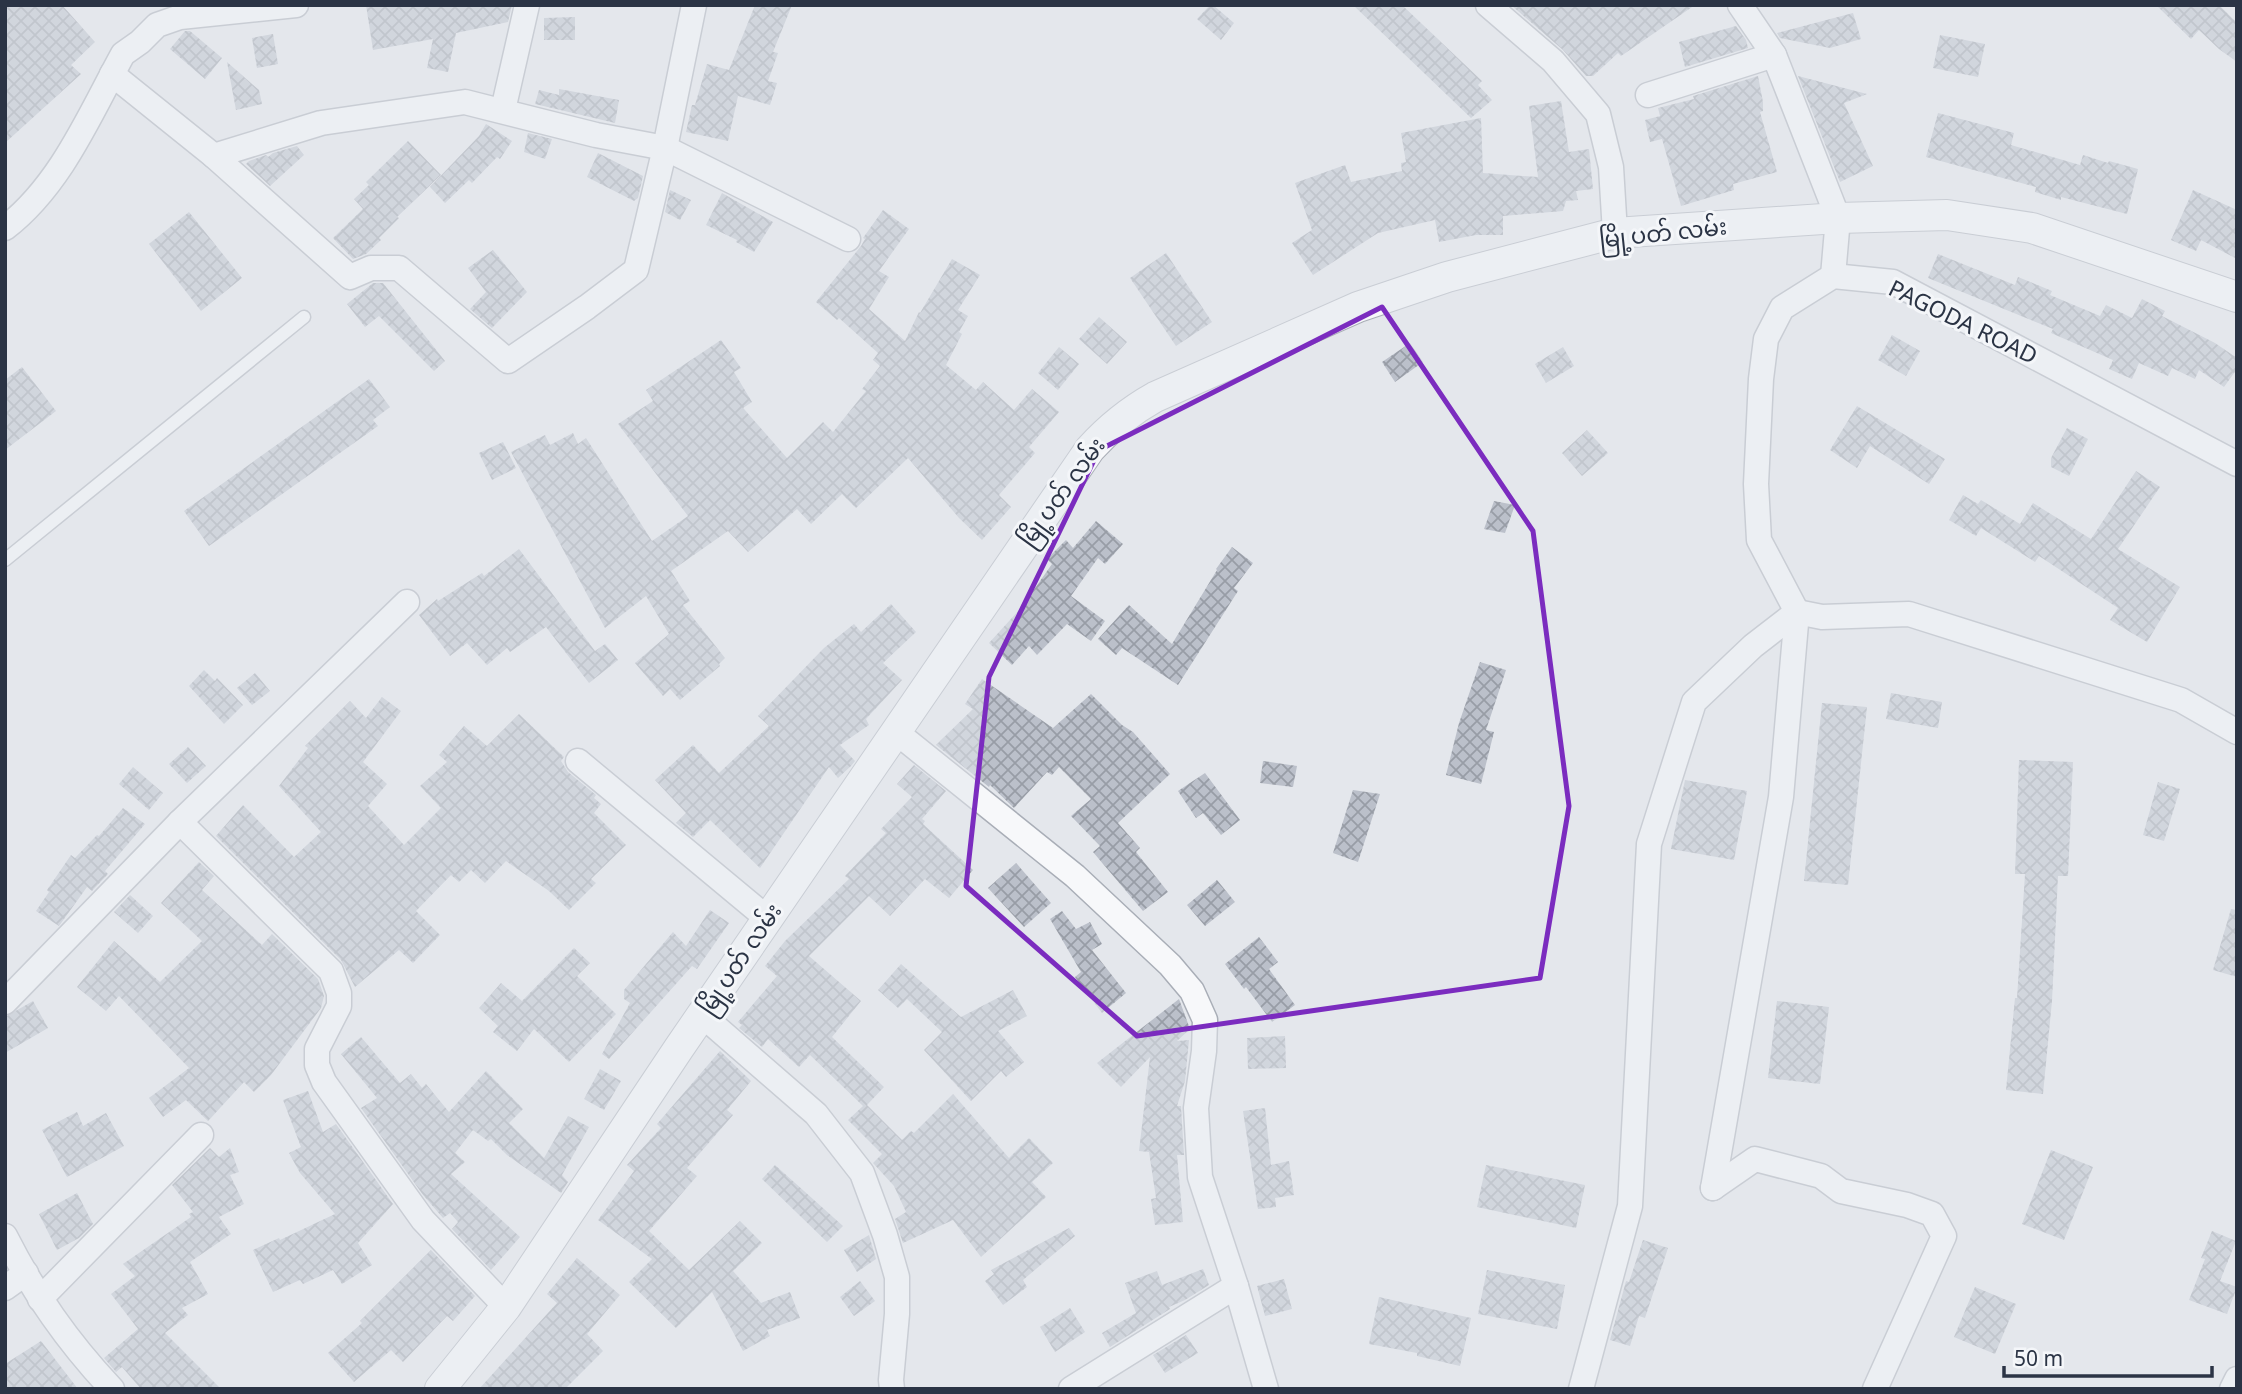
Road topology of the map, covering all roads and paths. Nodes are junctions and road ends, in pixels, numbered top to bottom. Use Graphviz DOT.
graph roads {
  1 [pos="296,5"];
  2 [pos="527,5"];
  3 [pos="694,5"];
  4 [pos="1488,5"];
  5 [pos="1740,5"];
  6 [pos="1774,55"];
  7 [pos="112,74"];
  8 [pos="1648,95"];
  9 [pos="503,110"];
  10 [pos="665,148"];
  11 [pos="214,156"];
  12 [pos="1838,218"];
  13 [pos="5,228"];
  14 [pos="1615,233"];
  15 [pos="848,239"];
  16 [pos="1833,276"];
  17 [pos="2237,297"];
  18 [pos="304,317"];
  19 [pos="2237,464"];
  20 [pos="5,560"];
  21 [pos="407,602"];
  22 [pos="1797,612"];
  23 [pos="2237,732"];
  24 [pos="896,733"];
  25 [pos="578,761"];
  26 [pos="180,822"];
  27 [pos="768,919"];
  28 [pos="5,1002"];
  29 [pos="702,1015"];
  30 [pos="201,1135"];
  31 [pos="5,1237"];
  32 [pos="26,1273"];
  33 [pos="1236,1286"];
  34 [pos="5,1288"];
  35 [pos="40,1299"];
  36 [pos="506,1307"];
  37 [pos="2237,1379"];
  38 [pos="111,1388"];
  39 [pos="440,1389"];
  40 [pos="892,1389"];
  41 [pos="1071,1389"];
  42 [pos="1266,1389"];
  43 [pos="1581,1389"];
  44 [pos="1875,1389"];
  45 [pos="2232,1389"];
  1 -- 7 [label="street"];
  2 -- 9 [label="street"];
  3 -- 10 [label="street"];
  4 -- 14 [label="street"];
  5 -- 6 [label="street"];
  6 -- 8 [label="street"];
  6 -- 12 [label="street"];
  7 -- 11 [label="street"];
  7 -- 13 [label="street"];
  9 -- 10 [label="street"];
  9 -- 11 [label="street"];
  10 -- 11 [label="street"];
  10 -- 15 [label="street"];
  12 -- 14 [label="street, မြို့ပတ် လမ်း"];
  12 -- 16 [label="street"];
  12 -- 17 [label="street, မြို့ပတ် လမ်း"];
  14 -- 24 [label="street, မြို့ပတ် လမ်း"];
  16 -- 19 [label="street, PAGODA ROAD"];
  16 -- 22 [label="street"];
  18 -- 20 [label="lane"];
  21 -- 26 [label="street"];
  22 -- 23 [label="street"];
  22 -- 43 [label="street"];
  22 -- 44 [label="street"];
  24 -- 27 [label="street, မြို့ပတ် လမ်း"];
  24 -- 33 [label="street"];
  25 -- 27 [label="street"];
  26 -- 28 [label="street"];
  26 -- 36 [label="street"];
  27 -- 29 [label="street, မြို့ပတ် လမ်း"];
  29 -- 36 [label="street, မြို့ပတ် လမ်း"];
  29 -- 40 [label="street"];
  30 -- 35 [label="street"];
  31 -- 32 [label="street"];
  32 -- 34 [label="street"];
  32 -- 35 [label="street"];
  33 -- 41 [label="street"];
  33 -- 42 [label="street"];
  35 -- 38 [label="street"];
  36 -- 39 [label="street, မြို့ပတ် လမ်း"];
  37 -- 45 [label="street"];
}
